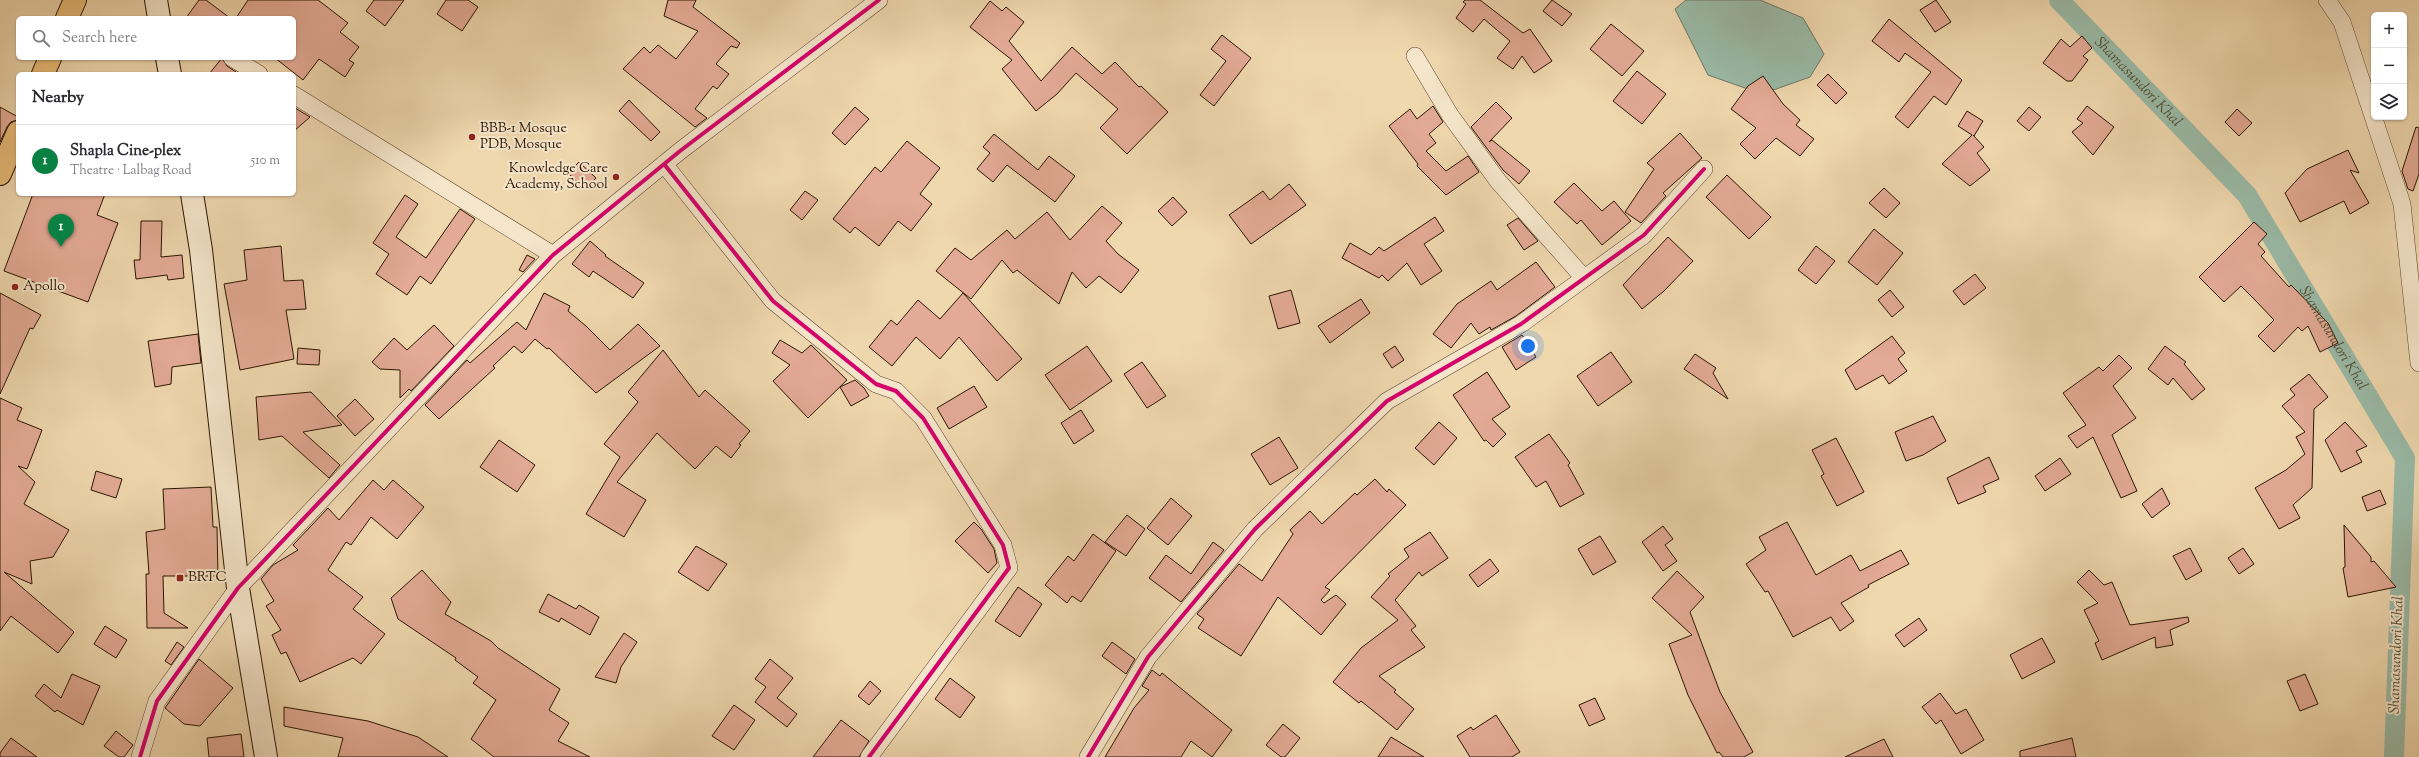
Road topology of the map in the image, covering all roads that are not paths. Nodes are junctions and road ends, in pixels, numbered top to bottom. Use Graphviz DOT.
graph roads {
  1 [pos="75,0"];
  2 [pos="878,0"];
  3 [pos="2327,0"];
  4 [pos="68,16"];
  5 [pos="1415,56"];
  6 [pos="49,60"];
  7 [pos="167,60"];
  8 [pos="235,60"];
  9 [pos="44,72"];
  10 [pos="170,72"];
  11 [pos="255,72"];
  12 [pos="296,96"];
  13 [pos="16,137"];
  14 [pos="664,164"];
  15 [pos="1704,169"];
  16 [pos="0,174"];
  17 [pos="192,196"];
  18 [pos="553,255"];
  19 [pos="1584,278"];
  20 [pos="2419,364"];
  21 [pos="238,588"];
  22 [pos="140,757"];
  23 [pos="266,757"];
  24 [pos="869,757"];
  25 [pos="1088,757"];
  1 -- 4 [label="highway"];
  2 -- 14 [label="street"];
  3 -- 20 [label="street"];
  5 -- 19 [label="street"];
  6 -- 9 [label="highway"];
  7 -- 10 [label="main road"];
  8 -- 11 [label="street"];
  12 -- 18 [label="street"];
  13 -- 16 [label="highway"];
  14 -- 18 [label="street"];
  14 -- 24 [label="street"];
  15 -- 19 [label="street"];
  17 -- 21 [label="main road"];
  18 -- 21 [label="street"];
  19 -- 25 [label="street"];
  21 -- 22 [label="street"];
  21 -- 23 [label="main road"];
}
